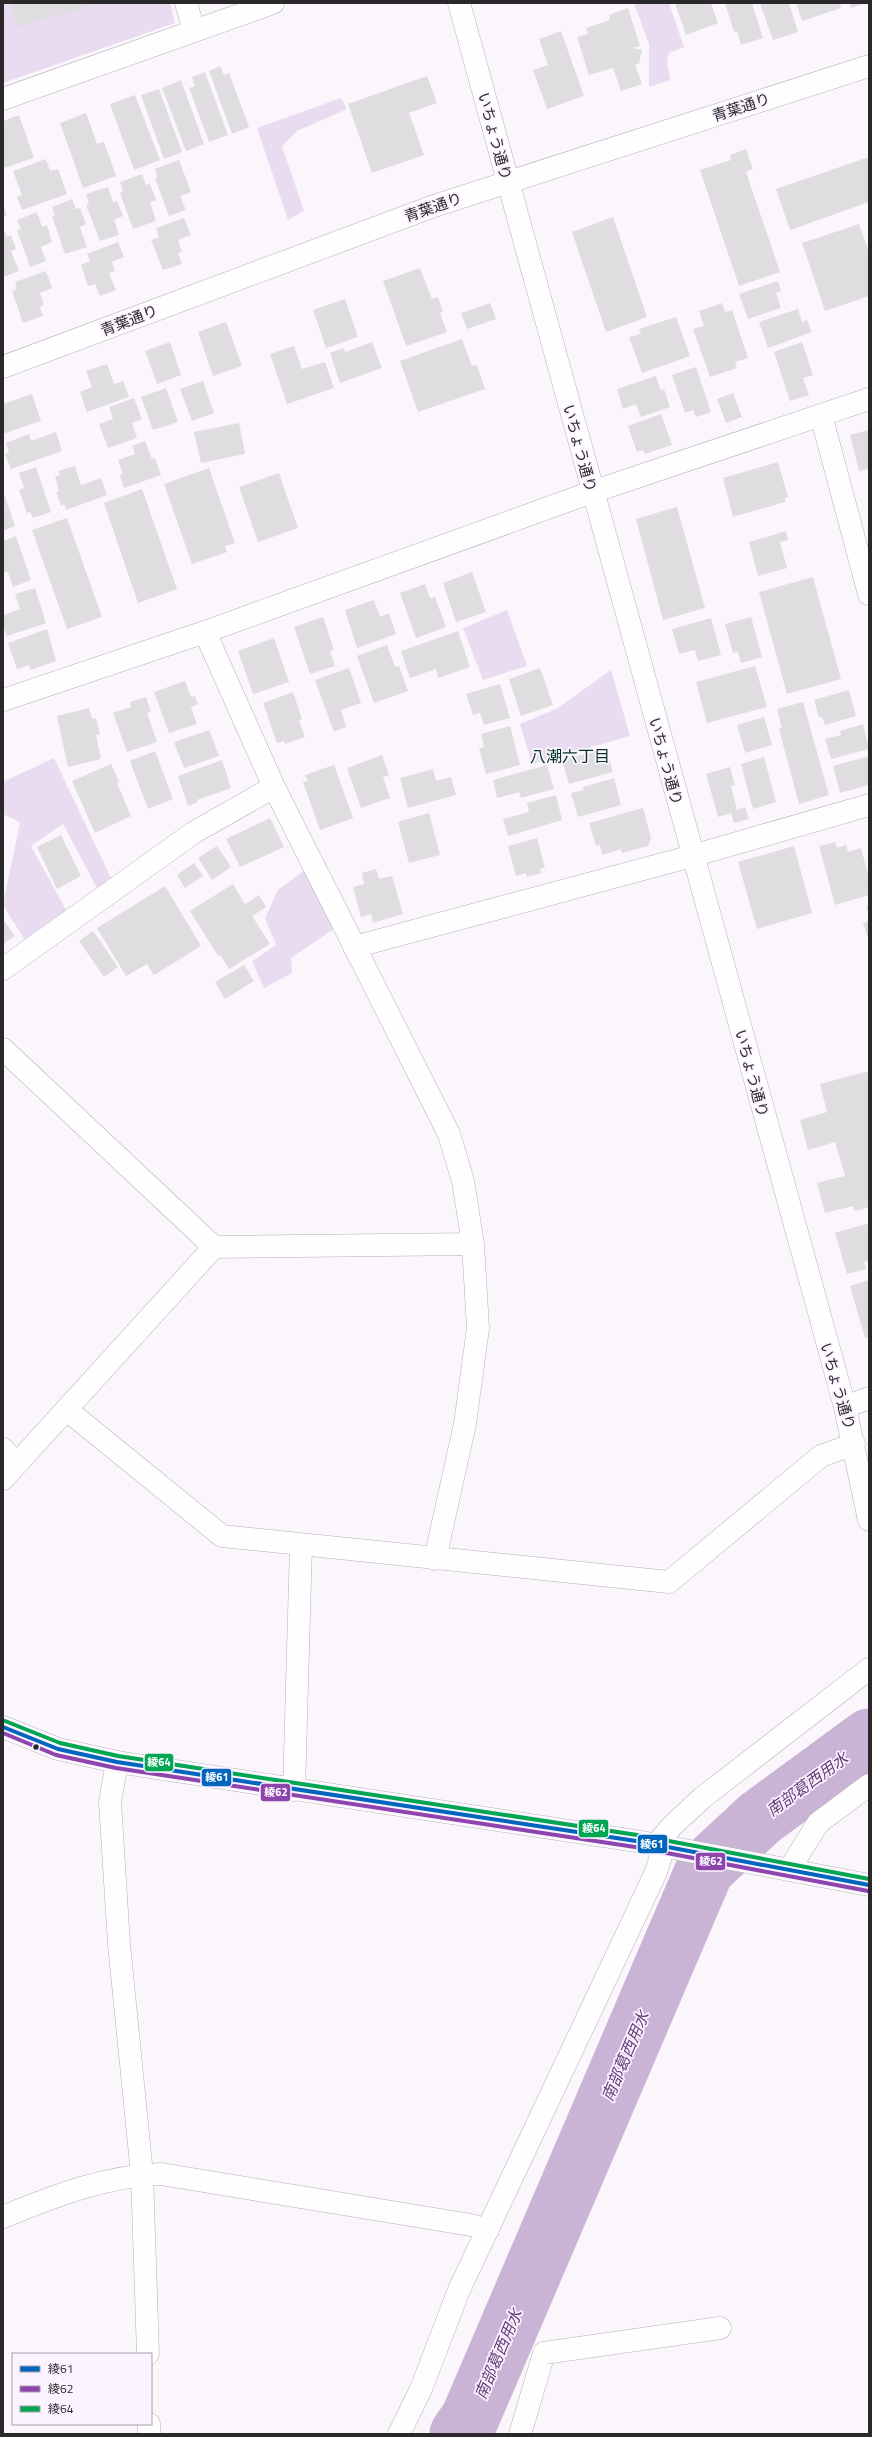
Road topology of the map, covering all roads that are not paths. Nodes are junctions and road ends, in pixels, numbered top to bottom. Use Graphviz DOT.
graph roads {
  1 [pos="186,3"];
  2 [pos="273,3"];
  3 [pos="459,3"];
  4 [pos="194,31"];
  5 [pos="869,66"];
  6 [pos="3,99"];
  7 [pos="508,182"];
  8 [pos="3,367"];
  9 [pos="869,399"];
  10 [pos="821,415"];
  11 [pos="592,492"];
  12 [pos="869,594"];
  13 [pos="205,632"];
  14 [pos="3,700"];
  15 [pos="274,787"];
  16 [pos="869,805"];
  17 [pos="692,856"];
  18 [pos="354,947"];
  19 [pos="3,969"];
  20 [pos="3,1049"];
  21 [pos="473,1244"];
  22 [pos="214,1247"];
  23 [pos="869,1398"];
  24 [pos="845,1407"];
  25 [pos="67,1410"];
  26 [pos="854,1444"];
  27 [pos="7,1464"];
  28 [pos="869,1520"];
  29 [pos="301,1545"];
  30 [pos="435,1559"];
  31 [pos="869,1669"];
  32 [pos="3,1727"];
  33 [pos="117,1762"];
  34 [pos="869,1786"];
  35 [pos="294,1790"];
  36 [pos="667,1847"];
  37 [pos="789,1870"];
  38 [pos="869,1885"];
  39 [pos="142,2174"];
  40 [pos="3,2217"];
  41 [pos="488,2230"];
  42 [pos="720,2328"];
  43 [pos="148,2353"];
  44 [pos="399,2434"];
  45 [pos="520,2434"];
  1 -- 4 [label="street"];
  2 -- 4 [label="street"];
  3 -- 7 [label="street, いちょう通り"];
  4 -- 6 [label="street"];
  5 -- 7 [label="street, 青葉通り"];
  7 -- 8 [label="street, 青葉通り"];
  7 -- 11 [label="street, いちょう通り"];
  9 -- 10 [label="street"];
  10 -- 11 [label="street"];
  10 -- 12 [label="street"];
  11 -- 13 [label="street"];
  11 -- 17 [label="street, いちょう通り"];
  13 -- 14 [label="street"];
  13 -- 15 [label="street"];
  15 -- 18 [label="street"];
  15 -- 19 [label="street"];
  16 -- 17 [label="street"];
  17 -- 18 [label="street"];
  17 -- 24 [label="street, いちょう通り"];
  18 -- 21 [label="street"];
  20 -- 22 [label="street"];
  21 -- 22 [label="street"];
  21 -- 30 [label="street"];
  22 -- 25 [label="street"];
  23 -- 24 [label="street"];
  24 -- 26 [label="street, いちょう通り"];
  25 -- 27 [label="street"];
  25 -- 29 [label="street"];
  26 -- 28 [label="street, いちょう通り"];
  26 -- 30 [label="street"];
  29 -- 30 [label="street"];
  29 -- 35 [label="street"];
  31 -- 36 [label="street"];
  32 -- 33 [label="street"];
  33 -- 35 [label="street"];
  33 -- 39 [label="street"];
  34 -- 37 [label="street"];
  35 -- 36 [label="street"];
  36 -- 37 [label="street"];
  36 -- 41 [label="street"];
  37 -- 38 [label="street"];
  39 -- 40 [label="street"];
  39 -- 41 [label="street"];
  39 -- 43 [label="street"];
  41 -- 44 [label="street"];
  42 -- 45 [label="street"];
}
